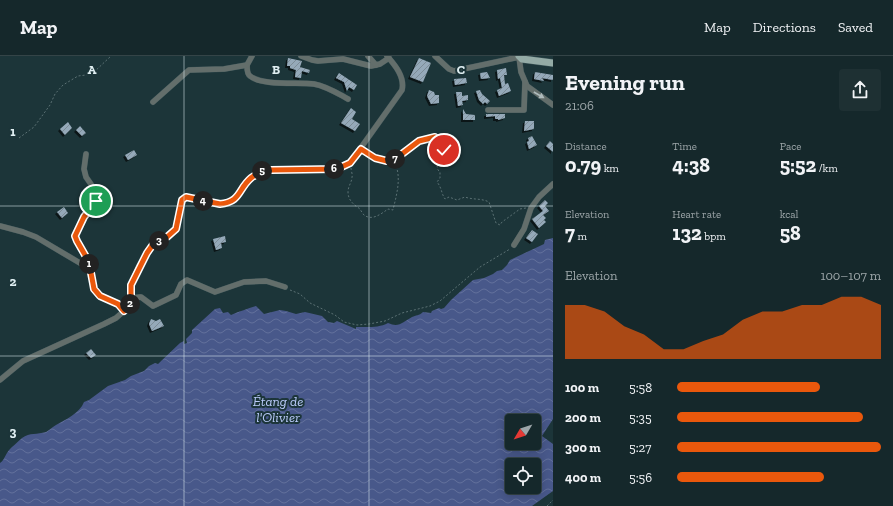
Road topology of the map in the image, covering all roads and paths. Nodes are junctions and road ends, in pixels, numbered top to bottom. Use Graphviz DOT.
graph roads {
  1 [pos="111,56"];
  2 [pos="252,56"];
  3 [pos="301,56"];
  4 [pos="368,56"];
  5 [pos="435,56"];
  6 [pos="519,56"];
  7 [pos="388,57"];
  8 [pos="553,63"];
  9 [pos="246,65"];
  10 [pos="376,65"];
  11 [pos="524,82"];
  12 [pos="348,99"];
  13 [pos="153,102"];
  14 [pos="553,105"];
  15 [pos="488,110"];
  16 [pos="19,138"];
  17 [pos="361,149"];
  18 [pos="86,154"];
  19 [pos="394,160"];
  20 [pos="350,163"];
  21 [pos="553,184"];
  22 [pos="531,208"];
  23 [pos="0,226"];
  24 [pos="514,245"];
  25 [pos="90,269"];
  26 [pos="285,287"];
  27 [pos="131,298"];
  28 [pos="124,311"];
  29 [pos="0,380"];
  30 [pos="553,500"];
  31 [pos="547,506"];
  1 -- 16 [label="path"];
  2 -- 9 [label="street"];
  3 -- 10 [label="street"];
  4 -- 10 [label="street"];
  5 -- 6 [label="street"];
  6 -- 8 [label="main road"];
  6 -- 11 [label="street"];
  7 -- 10 [label="street"];
  7 -- 17 [label="street"];
  9 -- 12 [label="street"];
  9 -- 13 [label="street"];
  11 -- 14 [label="street, one-way"];
  11 -- 15 [label="street"];
  17 -- 19 [label="path"];
  17 -- 20 [label="street"];
  18 -- 25 [label="street"];
  19 -- 20 [label="path"];
  19 -- 22 [label="path"];
  20 -- 27 [label="street"];
  21 -- 22 [label="street"];
  22 -- 24 [label="street"];
  23 -- 25 [label="street"];
  24 -- 26 [label="path"];
  25 -- 28 [label="street"];
  26 -- 27 [label="street"];
  27 -- 28 [label="street"];
  28 -- 29 [label="street"];
  30 -- 31 [label="path"];
}
